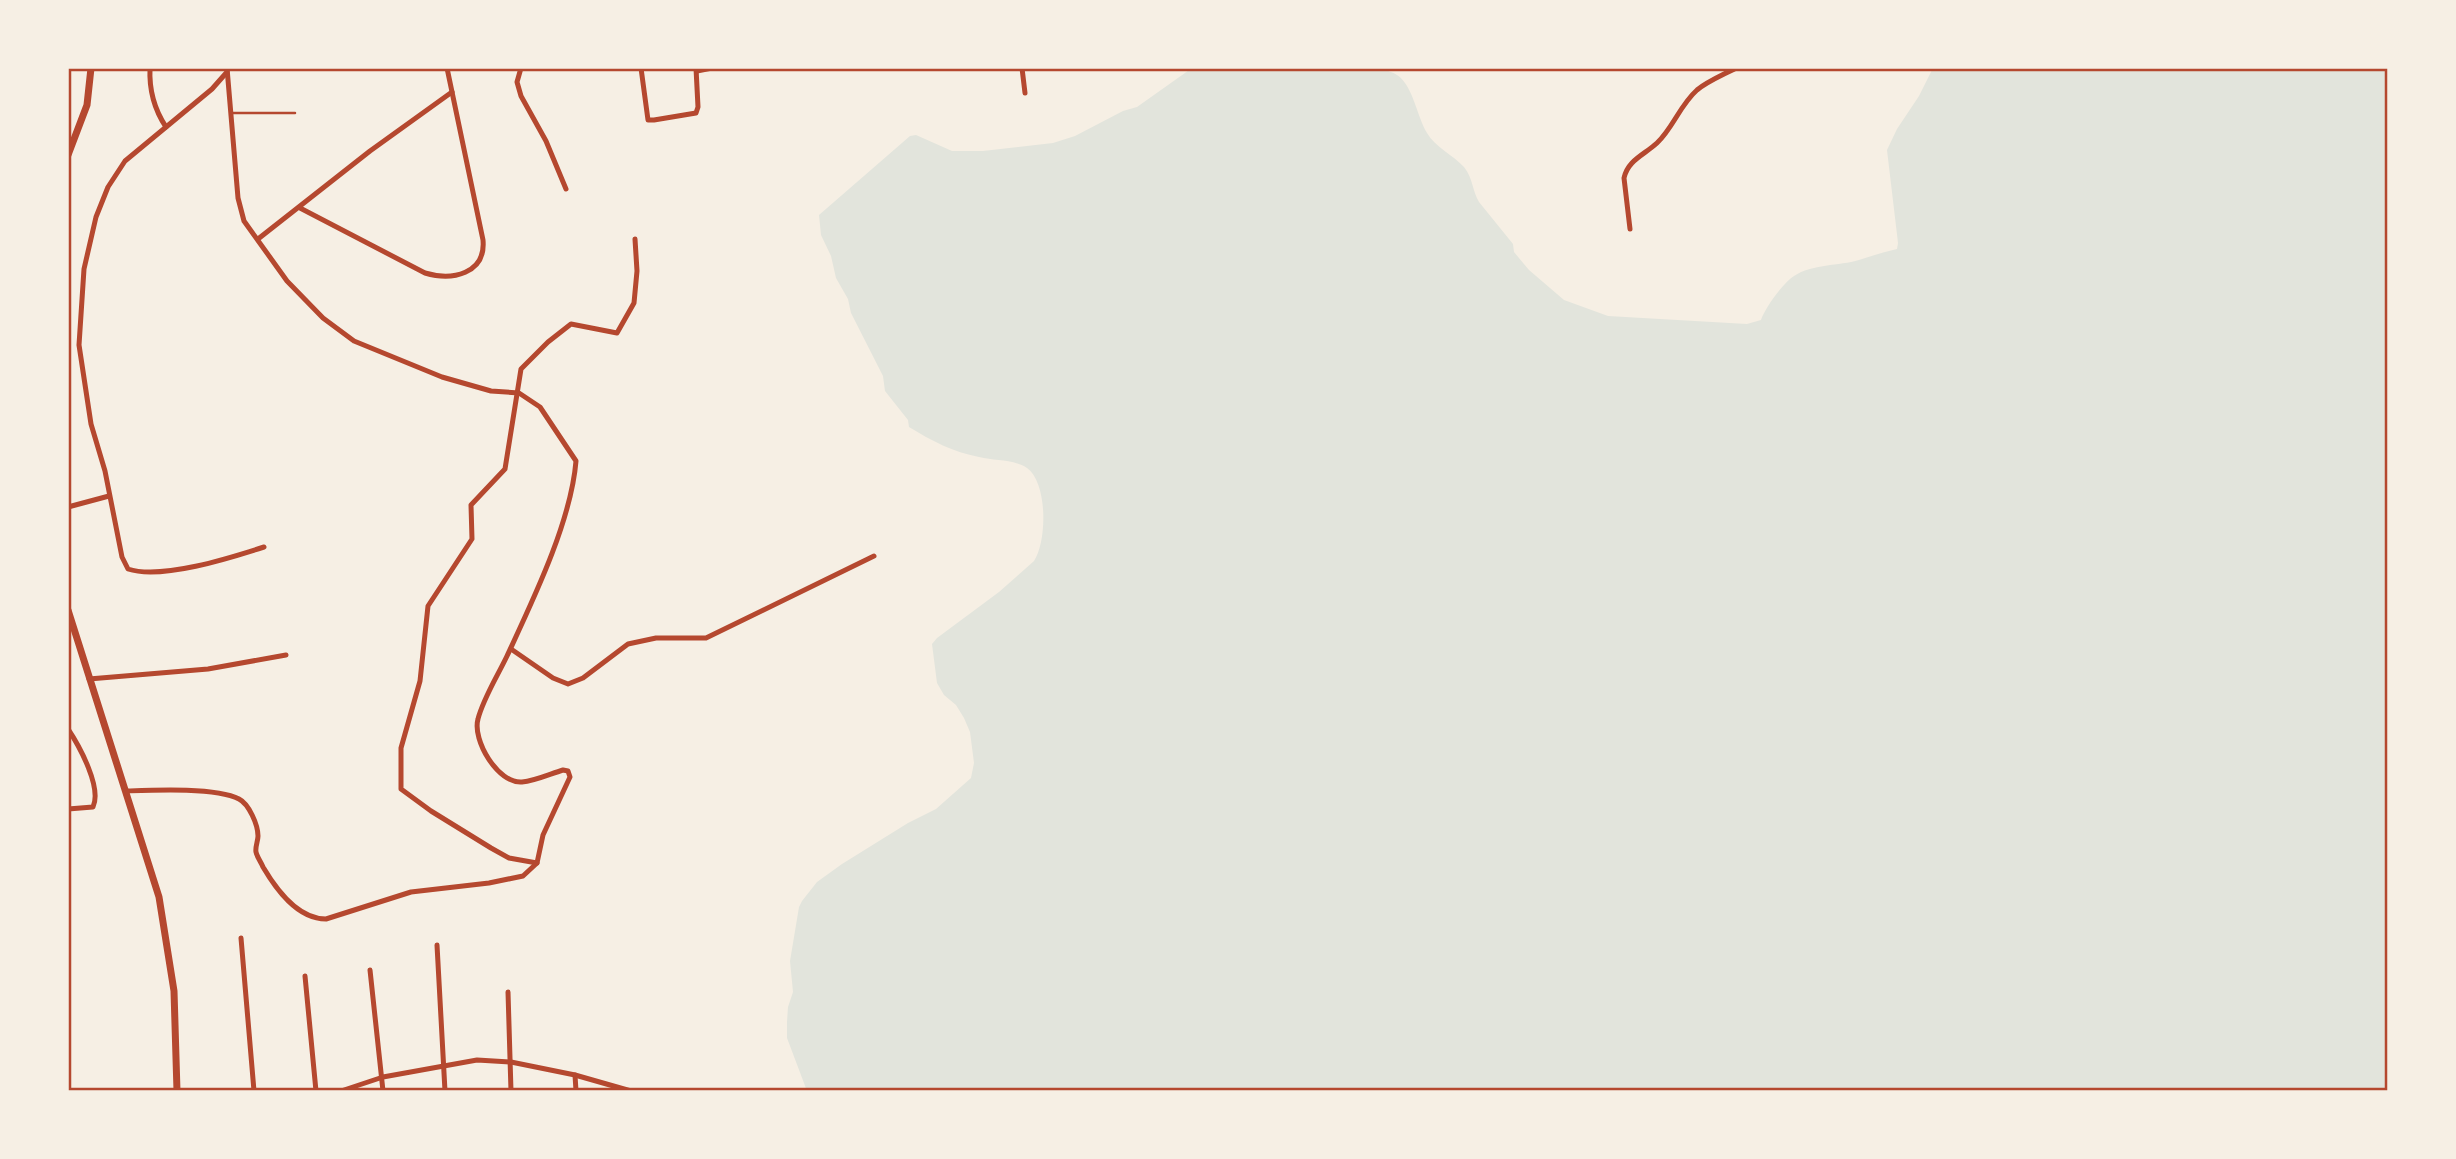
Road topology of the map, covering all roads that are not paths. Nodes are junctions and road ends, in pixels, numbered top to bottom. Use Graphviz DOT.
graph roads {
  1 [pos="91,68"];
  2 [pos="149,68"];
  3 [pos="447,68"];
  4 [pos="521,68"];
  5 [pos="642,68"];
  6 [pos="712,68"];
  7 [pos="1022,68"];
  8 [pos="1736,68"];
  9 [pos="227,70"];
  10 [pos="696,70"];
  11 [pos="452,92"];
  12 [pos="1025,93"];
  13 [pos="232,113"];
  14 [pos="295,113"];
  15 [pos="166,127"];
  16 [pos="68,155"];
  17 [pos="566,189"];
  18 [pos="300,208"];
  19 [pos="1630,229"];
  20 [pos="258,239"];
  21 [pos="635,239"];
  22 [pos="519,393"];
  23 [pos="109,496"];
  24 [pos="68,507"];
  25 [pos="264,547"];
  26 [pos="874,556"];
  27 [pos="68,610"];
  28 [pos="511,649"];
  29 [pos="286,655"];
  30 [pos="89,679"];
  31 [pos="68,729"];
  32 [pos="127,791"];
  33 [pos="68,809"];
  34 [pos="537,863"];
  35 [pos="241,938"];
  36 [pos="437,945"];
  37 [pos="370,970"];
  38 [pos="305,976"];
  39 [pos="508,992"];
  40 [pos="511,1062"];
  41 [pos="445,1066"];
  42 [pos="575,1075"];
  43 [pos="383,1077"];
  44 [pos="177,1091"];
  45 [pos="254,1091"];
  46 [pos="316,1091"];
  47 [pos="341,1091"];
  48 [pos="383,1091"];
  49 [pos="445,1091"];
  50 [pos="511,1091"];
  51 [pos="576,1091"];
  52 [pos="631,1091"];
  1 -- 16 [label="main road"];
  2 -- 15 [label="street"];
  3 -- 11 [label="street"];
  4 -- 17 [label="street"];
  5 -- 10 [label="street"];
  6 -- 10 [label="street"];
  7 -- 12 [label="street"];
  8 -- 19 [label="street"];
  9 -- 13 [label="street"];
  9 -- 15 [label="street"];
  11 -- 18 [label="street"];
  11 -- 18 [label="street"];
  13 -- 14 [label="lane"];
  13 -- 20 [label="street"];
  15 -- 23 [label="street"];
  18 -- 20 [label="street"];
  20 -- 22 [label="street"];
  21 -- 22 [label="street"];
  22 -- 28 [label="street"];
  22 -- 34 [label="street"];
  23 -- 24 [label="street"];
  23 -- 25 [label="street"];
  26 -- 28 [label="street"];
  27 -- 30 [label="main road"];
  28 -- 34 [label="street"];
  29 -- 30 [label="street"];
  30 -- 32 [label="main road"];
  31 -- 33 [label="street"];
  32 -- 34 [label="street"];
  32 -- 44 [label="main road"];
  35 -- 45 [label="street"];
  36 -- 41 [label="street"];
  37 -- 43 [label="street"];
  38 -- 46 [label="street"];
  39 -- 40 [label="street"];
  40 -- 41 [label="street"];
  40 -- 42 [label="street"];
  40 -- 50 [label="street"];
  41 -- 43 [label="street"];
  41 -- 49 [label="street"];
  42 -- 51 [label="street"];
  42 -- 52 [label="street"];
  43 -- 47 [label="street"];
  43 -- 48 [label="street"];
}
